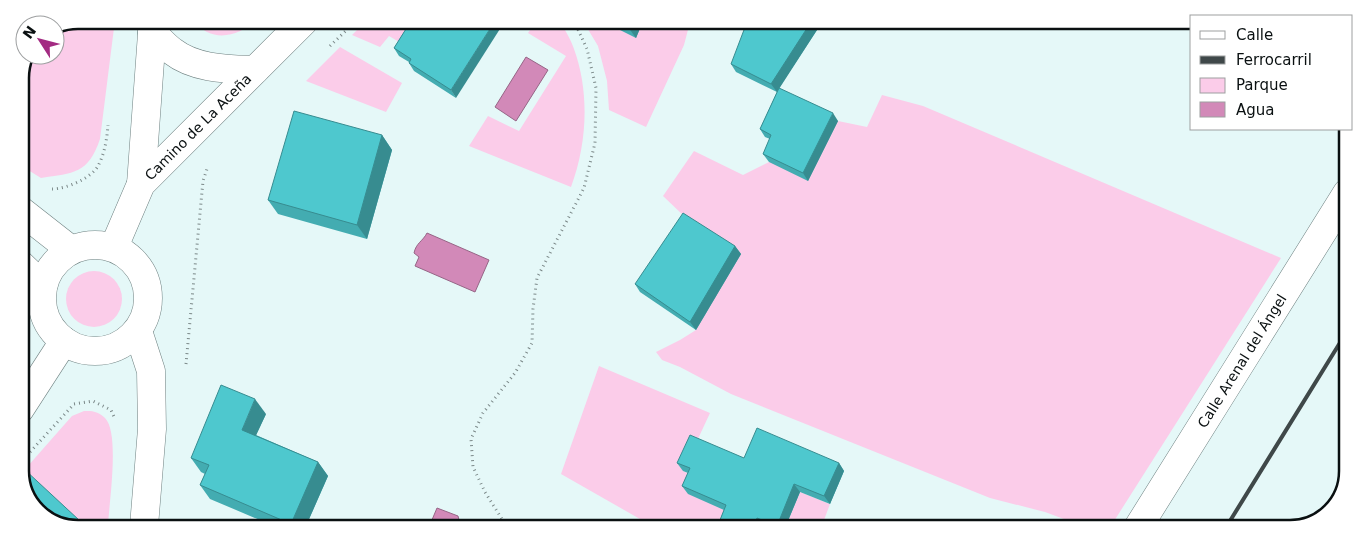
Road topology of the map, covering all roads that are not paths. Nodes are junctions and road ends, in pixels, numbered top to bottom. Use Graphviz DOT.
graph roads {
  1 [pos="153,29"];
  2 [pos="155,29"];
  3 [pos="296,29"];
  4 [pos="255,70"];
  5 [pos="142,184"];
  6 [pos="1339,206"];
  7 [pos="29,217"];
  8 [pos="114,247"];
  9 [pos="71,250"];
  10 [pos="29,273"];
  11 [pos="43,286"];
  12 [pos="138,331"];
  13 [pos="64,341"];
  14 [pos="29,395"];
  15 [pos="144,520"];
  16 [pos="1143,520"];
  1 -- 5 [label="street"];
  2 -- 4 [label="street"];
  3 -- 4 [label="street, Camino de La Aceña"];
  4 -- 5 [label="street, Camino de La Aceña"];
  5 -- 8 [label="street, Camino de La Aceña"];
  6 -- 16 [label="street, Calle Arenal del Ángel"];
  7 -- 9 [label="street"];
  8 -- 9 [label="street"];
  8 -- 12 [label="street"];
  9 -- 11 [label="street"];
  10 -- 11 [label="street"];
  11 -- 13 [label="street"];
  12 -- 13 [label="street"];
  12 -- 15 [label="street"];
  13 -- 14 [label="street"];
}
